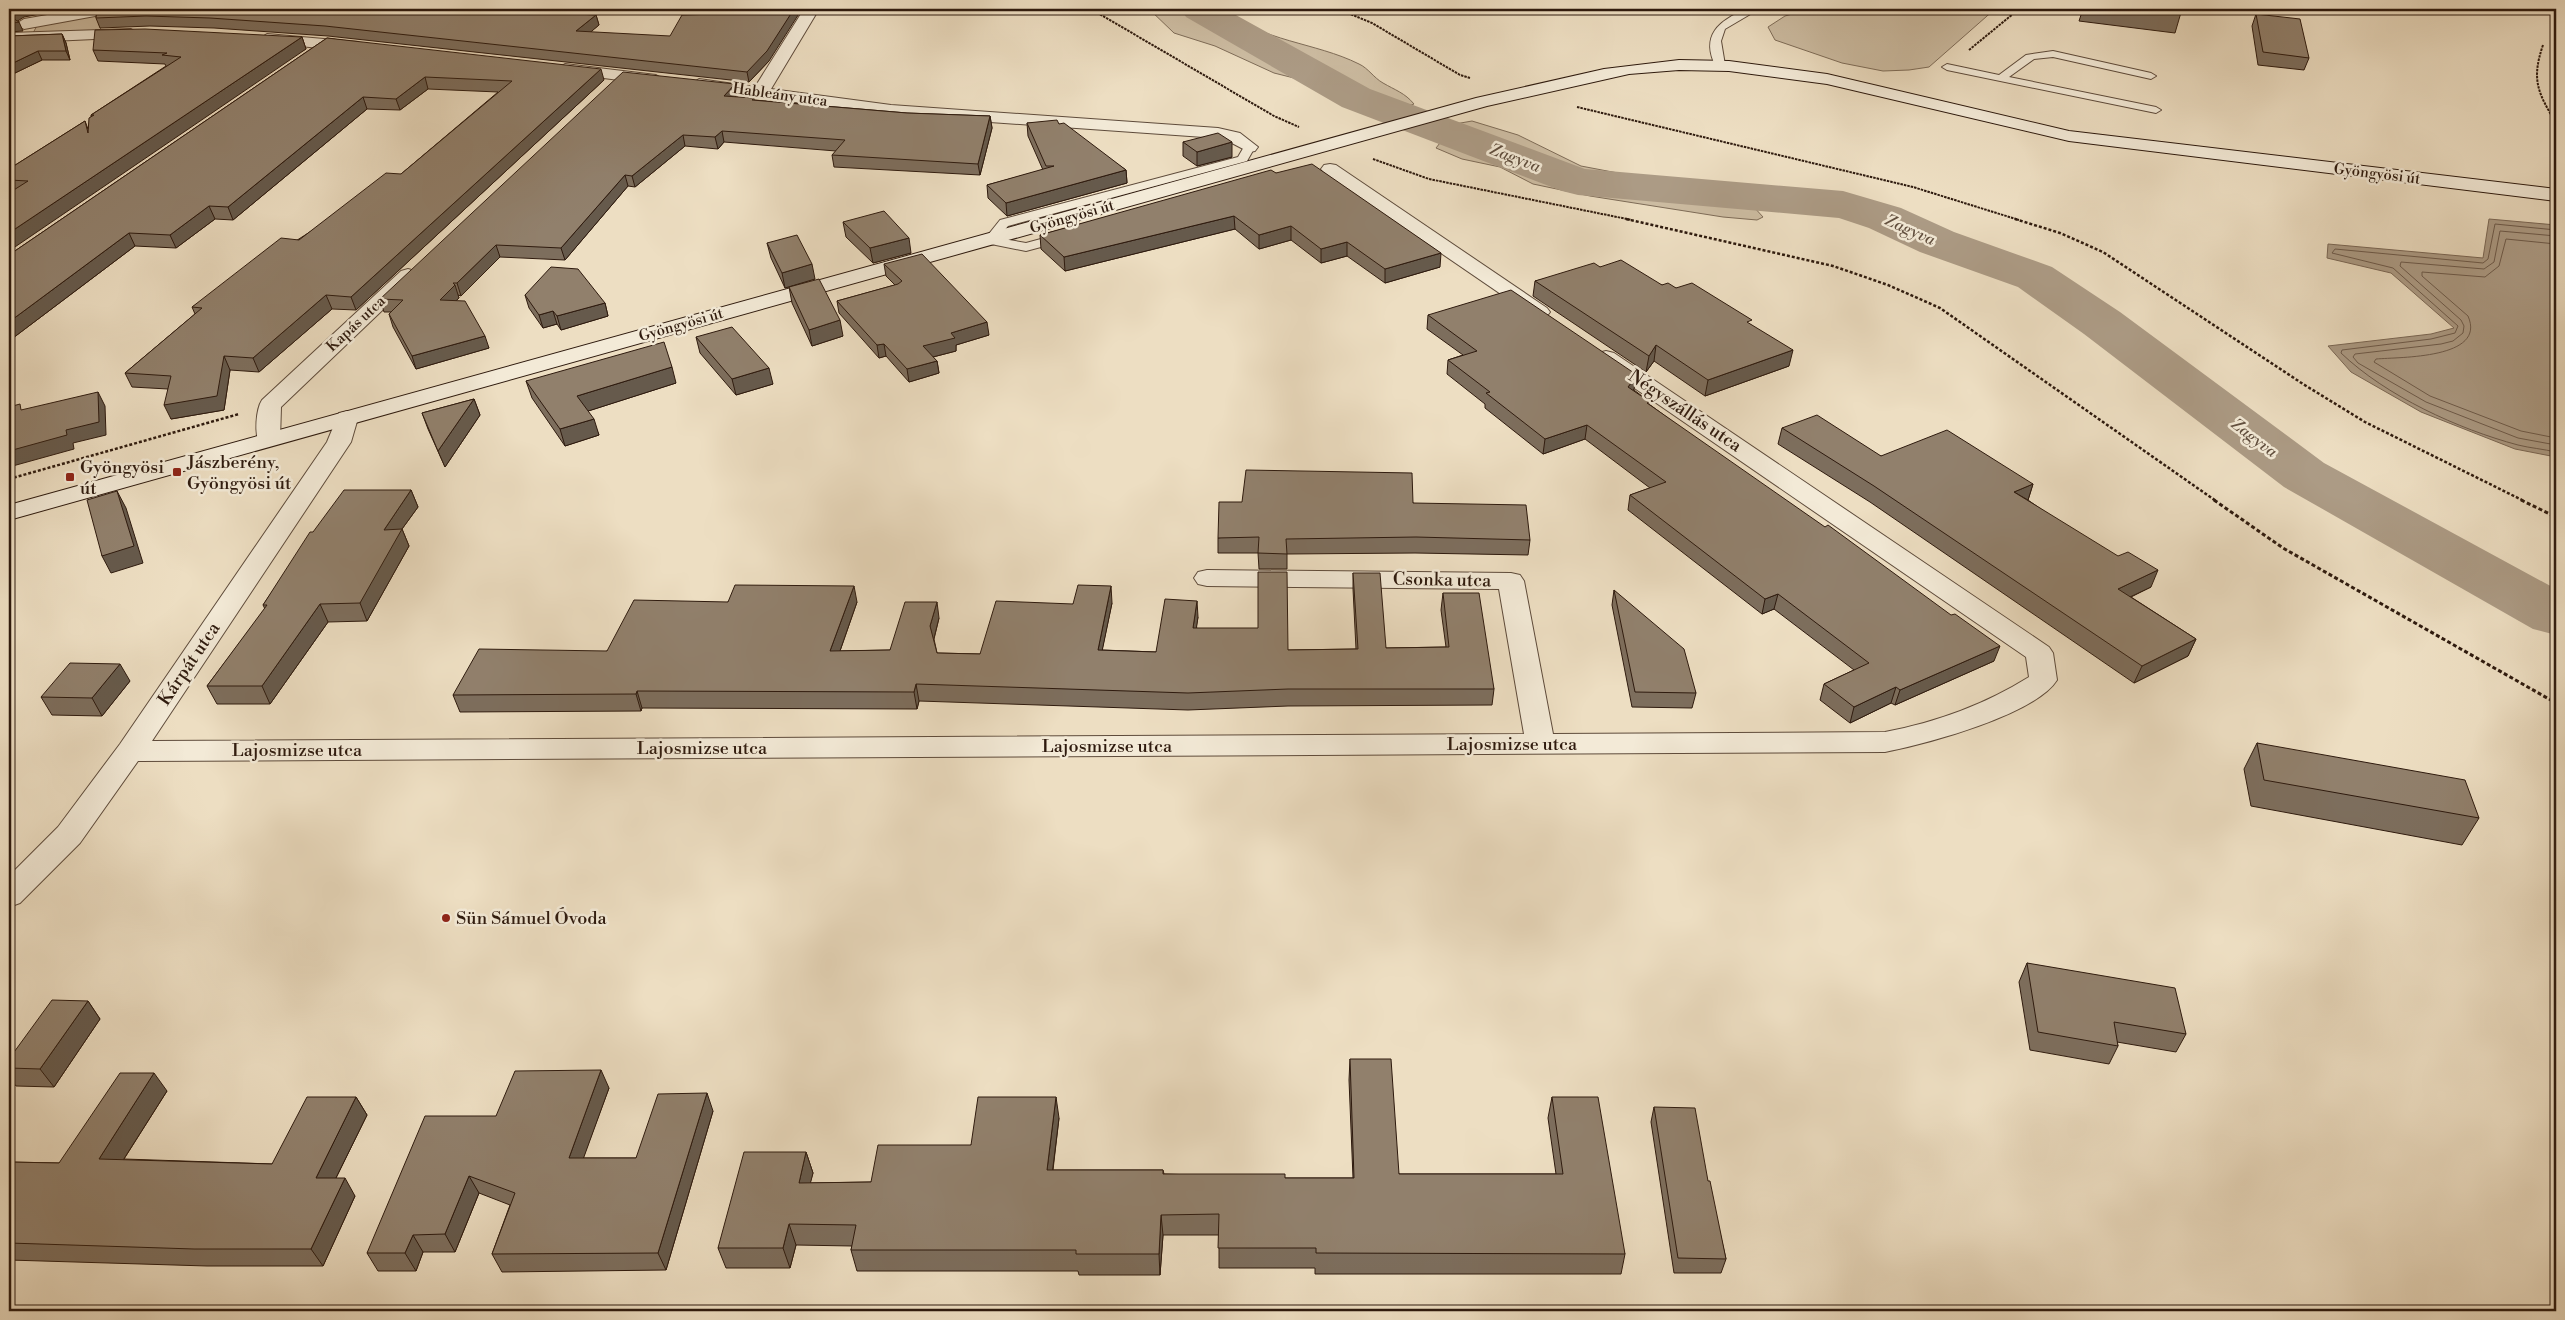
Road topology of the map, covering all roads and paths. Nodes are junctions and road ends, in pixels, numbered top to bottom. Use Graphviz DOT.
graph roads {
  1 [pos="106,9"];
  2 [pos="811,9"];
  3 [pos="1090,9"];
  4 [pos="1338,9"];
  5 [pos="1754,9"];
  6 [pos="9,29"];
  7 [pos="150,33"];
  8 [pos="9,38"];
  9 [pos="252,38"];
  10 [pos="328,43"];
  11 [pos="2544,45"];
  12 [pos="377,49"];
  13 [pos="304,60"];
  14 [pos="1720,65"];
  15 [pos="1947,67"];
  16 [pos="552,68"];
  17 [pos="621,76"];
  18 [pos="2151,76"];
  19 [pos="2001,78"];
  20 [pos="761,91"];
  21 [pos="1519,93"];
  22 [pos="599,96"];
  23 [pos="1577,107"];
  24 [pos="2156,110"];
  25 [pos="2556,123"];
  26 [pos="1331,144"];
  27 [pos="1249,147"];
  28 [pos="1326,169"];
  29 [pos="2549,194"];
  30 [pos="1073,234"];
  31 [pos="990,240"];
  32 [pos="420,264"];
  33 [pos="1561,327"];
  34 [pos="1586,344"];
  35 [pos="270,405"];
  36 [pos="347,418"];
  37 [pos="268,439"];
  38 [pos="9,479"];
  39 [pos="9,513"];
  40 [pos="2556,517"];
  41 [pos="1207,578"];
  42 [pos="2039,653"];
  43 [pos="2556,703"];
  44 [pos="1540,743"];
  45 [pos="130,751"];
  46 [pos="9,895"];
  1 -- 6 [label="street"];
  2 -- 20 [label="street"];
  3 -- 26 [label="path"];
  4 -- 21 [label="path"];
  5 -- 14 [label="lane"];
  7 -- 8 [label="street"];
  9 -- 10 [label="street"];
  10 -- 12 [label="street"];
  10 -- 13 [label="street"];
  11 -- 25 [label="path"];
  14 -- 21 [label="street, Gyöngyösi út"];
  14 -- 29 [label="street, Gyöngyösi út"];
  15 -- 19 [label="lane"];
  16 -- 17 [label="street, Hableány utca"];
  17 -- 20 [label="street, Hableány utca"];
  17 -- 22 [label="street"];
  18 -- 19 [label="lane"];
  19 -- 24 [label="lane"];
  20 -- 27 [label="street, Hableány utca"];
  21 -- 26 [label="street, Gyöngyösi út"];
  23 -- 40 [label="path"];
  26 -- 31 [label="street, Gyöngyösi út"];
  26 -- 43 [label="path"];
  27 -- 31 [label="lane"];
  28 -- 33 [label="street"];
  30 -- 31 [label="lane"];
  31 -- 36 [label="street, Gyöngyösi út"];
  32 -- 35 [label="street, Kapás utca"];
  34 -- 42 [label="street, Négyszállás utca"];
  35 -- 37 [label="street"];
  35 -- 38 [label="path"];
  36 -- 37 [label="street, Gyöngyösi út"];
  36 -- 45 [label="street, Kárpát utca"];
  37 -- 39 [label="street, Gyöngyösi út"];
  41 -- 44 [label="street, Csonka utca"];
  42 -- 44 [label="street, Lajosmizse utca"];
  44 -- 45 [label="street, Lajosmizse utca"];
  45 -- 46 [label="street, Kárpát utca"];
}
